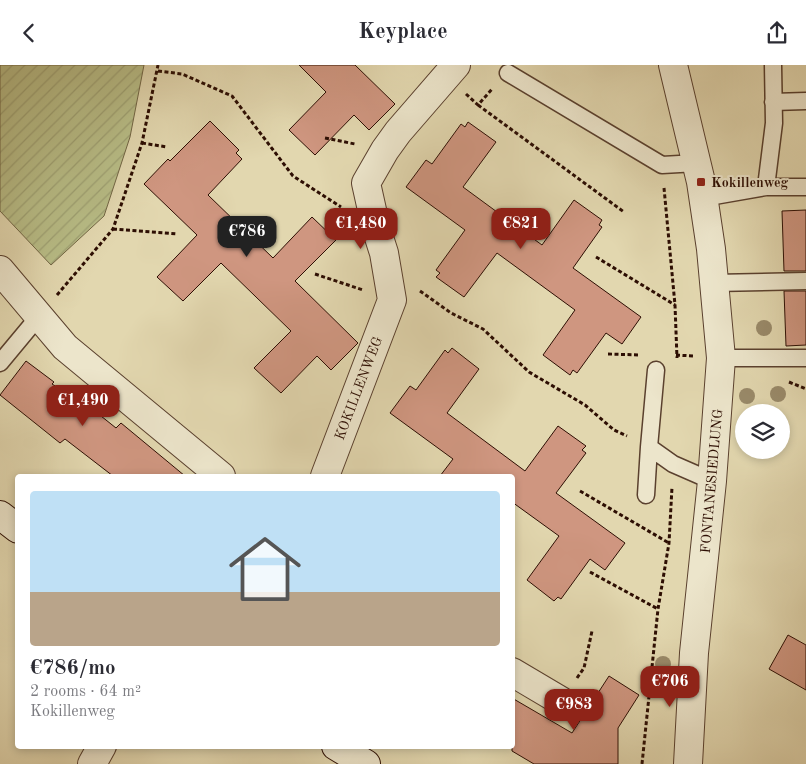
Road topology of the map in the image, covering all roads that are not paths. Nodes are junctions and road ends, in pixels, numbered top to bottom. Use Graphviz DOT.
graph roads {
  1 [pos="456,65"];
  2 [pos="673,65"];
  3 [pos="773,65"];
  4 [pos="508,73"];
  5 [pos="806,101"];
  6 [pos="773,102"];
  7 [pos="697,163"];
  8 [pos="766,187"];
  9 [pos="806,187"];
  10 [pos="703,198"];
  11 [pos="0,270"];
  12 [pos="806,281"];
  13 [pos="714,283"];
  14 [pos="39,316"];
  15 [pos="721,358"];
  16 [pos="806,358"];
  17 [pos="0,363"];
  18 [pos="656,369"];
  19 [pos="649,447"];
  20 [pos="218,474"];
  21 [pos="326,474"];
  22 [pos="712,481"];
  23 [pos="646,495"];
  24 [pos="0,515"];
  25 [pos="15,527"];
  26 [pos="515,674"];
  27 [pos="561,701"];
  28 [pos="100,749"];
  29 [pos="341,749"];
  30 [pos="92,764"];
  31 [pos="366,764"];
  32 [pos="688,764"];
  1 -- 21 [label="street, KOKILLENWEG"];
  2 -- 7 [label="street, FONTANESIEDLUNG"];
  3 -- 6 [label="lane"];
  4 -- 7 [label="lane"];
  5 -- 6 [label="lane"];
  6 -- 8 [label="lane"];
  7 -- 10 [label="street, FONTANESIEDLUNG"];
  8 -- 9 [label="lane"];
  8 -- 10 [label="lane"];
  10 -- 13 [label="street, FONTANESIEDLUNG"];
  11 -- 14 [label="street"];
  12 -- 13 [label="lane"];
  13 -- 15 [label="street, FONTANESIEDLUNG"];
  14 -- 17 [label="lane"];
  14 -- 20 [label="street"];
  15 -- 16 [label="lane"];
  15 -- 22 [label="street, FONTANESIEDLUNG"];
  18 -- 19 [label="lane"];
  19 -- 22 [label="lane"];
  19 -- 23 [label="lane"];
  22 -- 32 [label="street, FONTANESIEDLUNG"];
  24 -- 25 [label="street"];
  26 -- 27 [label="street"];
  28 -- 30 [label="street"];
  29 -- 31 [label="street"];
}
